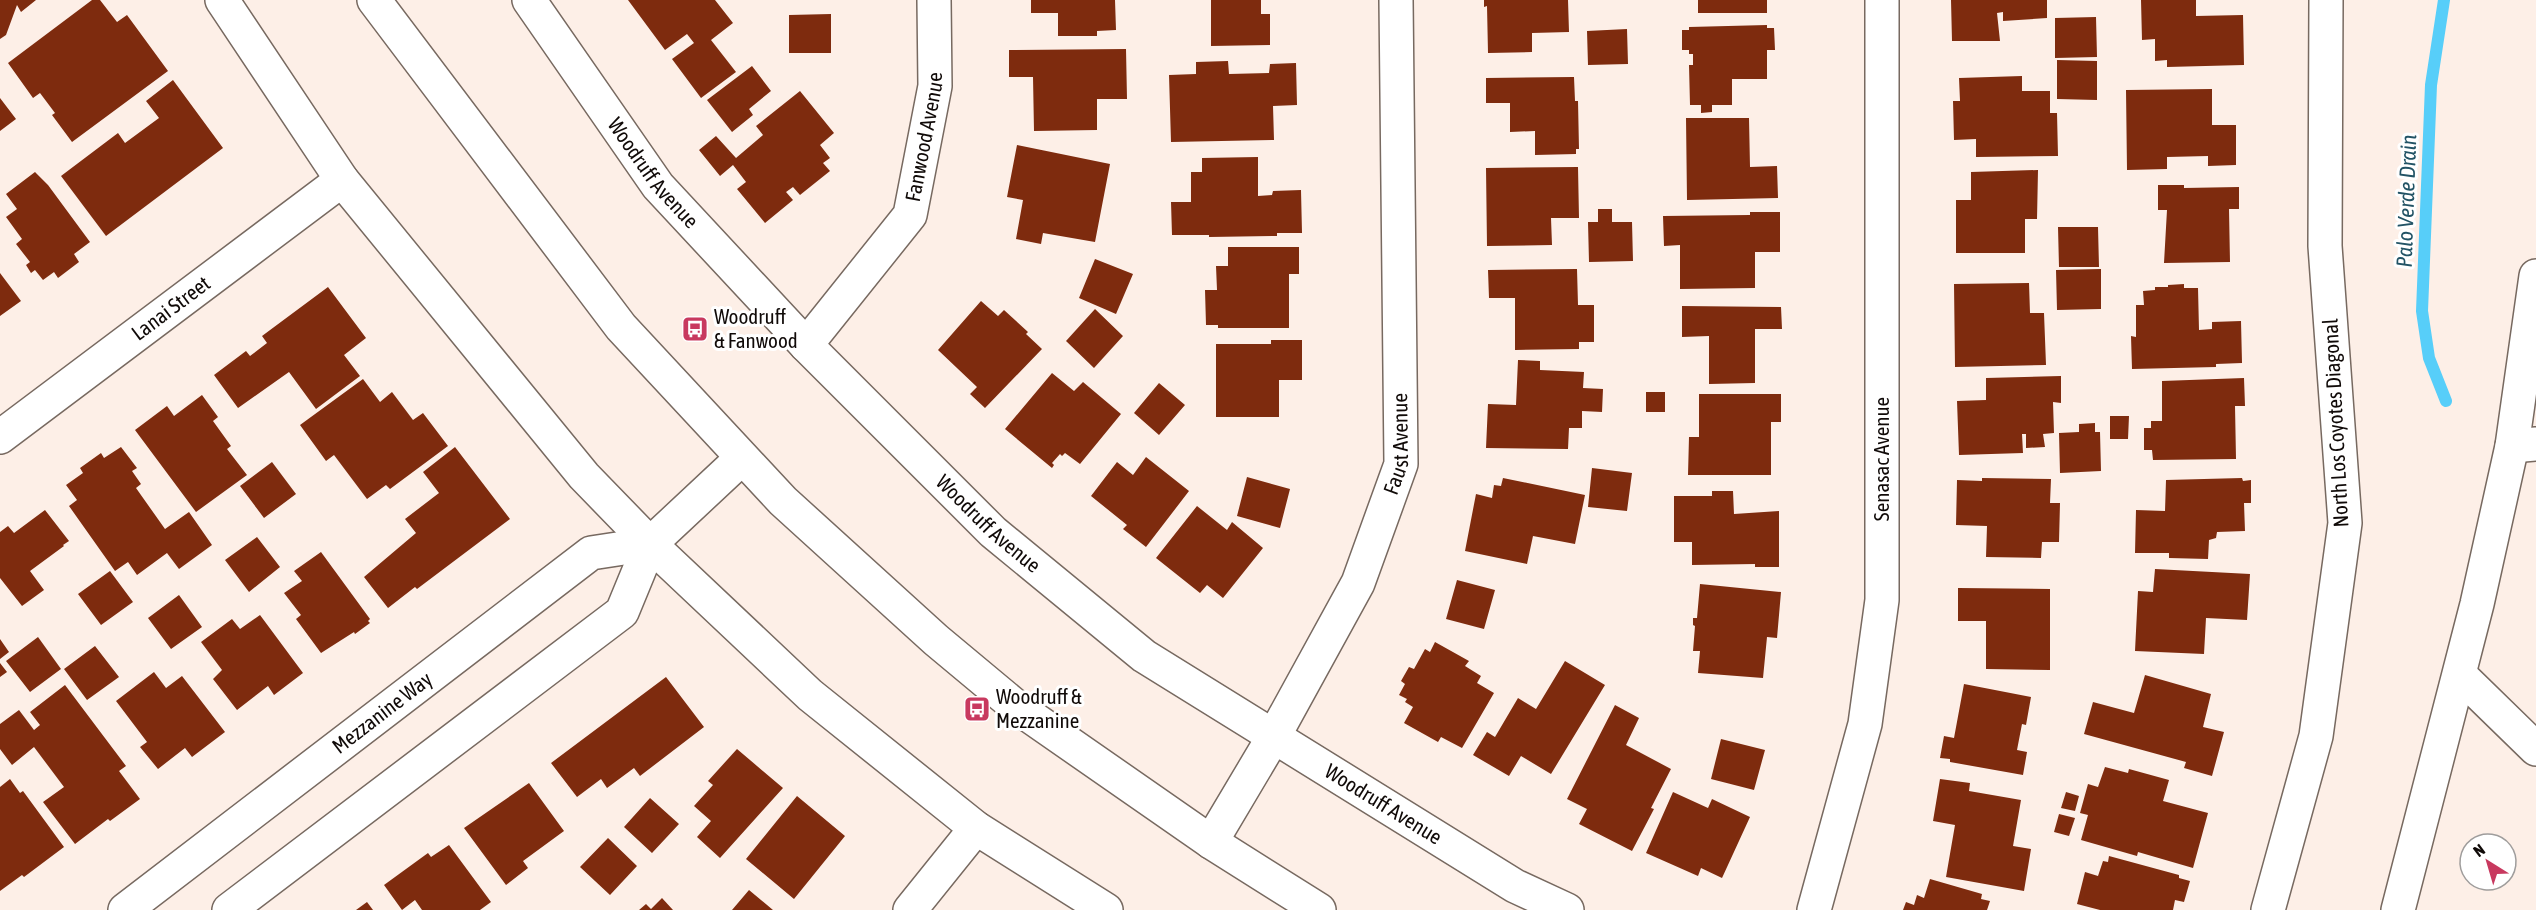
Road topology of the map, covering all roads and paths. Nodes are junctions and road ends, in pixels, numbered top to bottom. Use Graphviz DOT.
graph roads {
  1 [pos="222,0"];
  2 [pos="374,0"];
  3 [pos="529,0"];
  4 [pos="934,0"];
  5 [pos="1396,0"];
  6 [pos="1882,0"];
  7 [pos="2326,0"];
  8 [pos="342,180"];
  9 [pos="2536,276"];
  10 [pos="806,345"];
  11 [pos="0,437"];
  12 [pos="2524,445"];
  13 [pos="742,458"];
  14 [pos="650,544"];
  15 [pos="2460,675"];
  16 [pos="1274,735"];
  17 [pos="2536,749"];
  18 [pos="976,828"];
  19 [pos="1210,842"];
  20 [pos="125,910"];
  21 [pos="229,910"];
  22 [pos="910,910"];
  23 [pos="1106,910"];
  24 [pos="1319,910"];
  25 [pos="1567,910"];
  26 [pos="1814,910"];
  27 [pos="2268,910"];
  28 [pos="2398,910"];
  1 -- 8 [label="street"];
  2 -- 13 [label="street"];
  3 -- 10 [label="street, Woodruff Avenue"];
  4 -- 10 [label="street, Fanwood Avenue"];
  5 -- 16 [label="street, Faust Avenue"];
  6 -- 26 [label="street, Senasac Avenue"];
  7 -- 27 [label="street, North Los Coyotes Diagonal"];
  8 -- 11 [label="street, Lanai Street"];
  8 -- 14 [label="street"];
  9 -- 12 [label="street"];
  10 -- 16 [label="street, Woodruff Avenue"];
  12 -- 15 [label="street"];
  13 -- 14 [label="street"];
  13 -- 19 [label="street"];
  14 -- 18 [label="street"];
  14 -- 20 [label="street, Mezzanine Way"];
  14 -- 21 [label="street"];
  15 -- 17 [label="street"];
  15 -- 28 [label="street"];
  16 -- 19 [label="street, Faust Avenue"];
  16 -- 25 [label="street, Woodruff Avenue"];
  18 -- 22 [label="street"];
  18 -- 23 [label="street"];
  19 -- 24 [label="street"];
}
